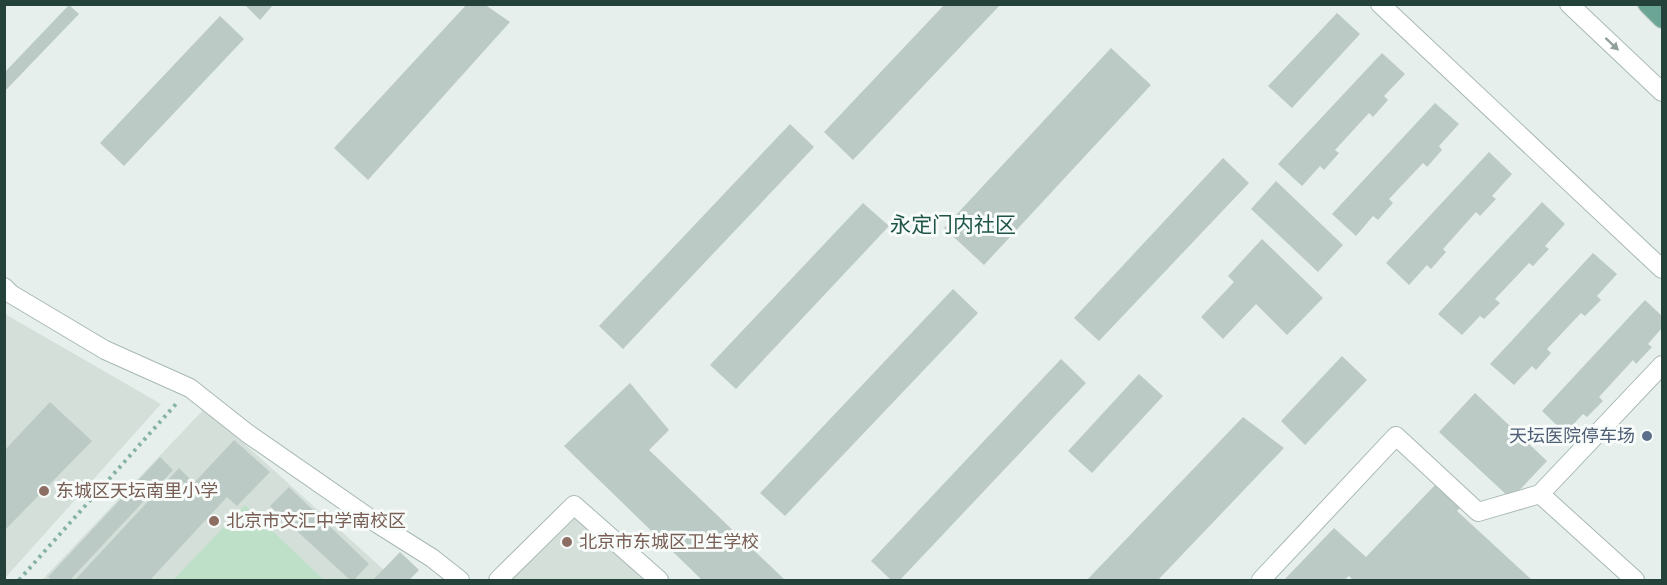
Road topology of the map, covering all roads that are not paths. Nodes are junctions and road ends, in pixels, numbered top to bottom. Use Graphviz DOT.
graph roads {
  1 [pos="1380,4"];
  2 [pos="1569,4"];
  3 [pos="1647,4"];
  4 [pos="1662,19"];
  5 [pos="1662,92"];
  6 [pos="1662,269"];
  7 [pos="4,287"];
  8 [pos="1662,365"];
  9 [pos="1540,494"];
  10 [pos="460,580"];
  11 [pos="498,580"];
  12 [pos="659,580"];
  13 [pos="1261,580"];
  14 [pos="1635,580"];
  1 -- 6 [label="street"];
  2 -- 5 [label="street, one-way"];
  3 -- 4 [label="main road"];
  7 -- 10 [label="street"];
  8 -- 9 [label="street"];
  9 -- 13 [label="street"];
  9 -- 14 [label="street"];
  11 -- 12 [label="street"];
}
